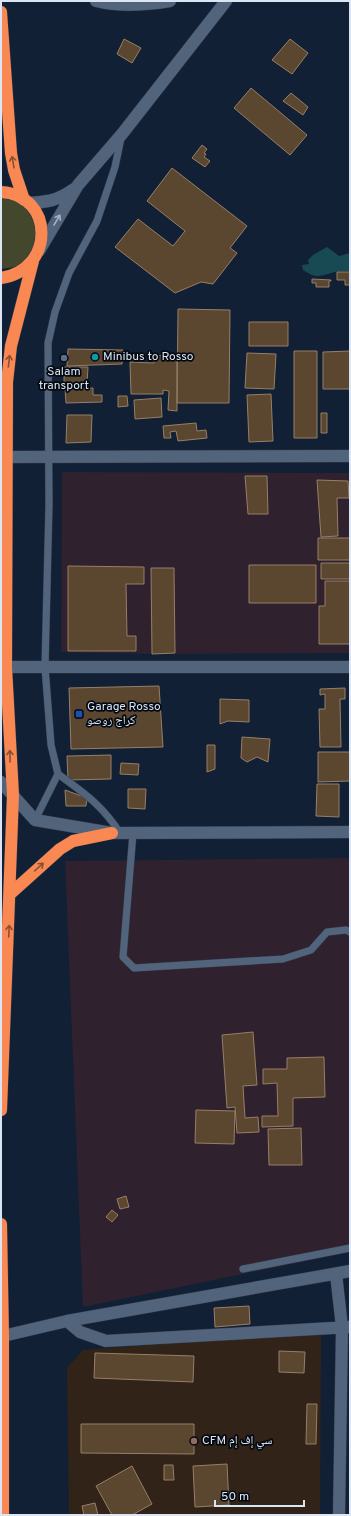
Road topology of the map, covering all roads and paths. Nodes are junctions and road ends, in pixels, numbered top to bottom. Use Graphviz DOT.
graph roads {
  1 [pos="96,1"];
  2 [pos="170,1"];
  3 [pos="226,1"];
  4 [pos="1,12"];
  5 [pos="122,134"];
  6 [pos="78,185"];
  7 [pos="1,192"];
  8 [pos="26,201"];
  9 [pos="35,257"];
  10 [pos="1,278"];
  11 [pos="350,456"];
  12 [pos="6,457"];
  13 [pos="48,457"];
  14 [pos="6,667"];
  15 [pos="45,667"];
  16 [pos="350,667"];
  17 [pos="58,774"];
  18 [pos="1,782"];
  19 [pos="13,795"];
  20 [pos="35,820"];
  21 [pos="350,832"];
  22 [pos="116,833"];
  23 [pos="133,833"];
  24 [pos="10,894"];
  25 [pos="350,932"];
  26 [pos="1,1110"];
  27 [pos="1,1224"];
  28 [pos="350,1248"];
  29 [pos="243,1268"];
  30 [pos="350,1271"];
  31 [pos="336,1274"];
  32 [pos="67,1321"];
  33 [pos="346,1327"];
  34 [pos="3,1336"];
  35 [pos="3,1515"];
  36 [pos="339,1515"];
  1 -- 2 [label="street"];
  3 -- 5 [label="street"];
  8 -- 4 [label="highway, one-way"];
  5 -- 6 [label="street"];
  5 -- 13 [label="lane"];
  6 -- 8 [label="street"];
  9 -- 6 [label="street, one-way"];
  7 -- 8 [label="highway"];
  8 -- 9 [label="highway"];
  9 -- 10 [label="highway"];
  12 -- 9 [label="highway, one-way"];
  11 -- 13 [label="street"];
  12 -- 13 [label="street"];
  12 -- 14 [label="highway"];
  13 -- 15 [label="lane"];
  14 -- 15 [label="street"];
  19 -- 14 [label="highway, one-way"];
  15 -- 16 [label="street"];
  15 -- 17 [label="lane"];
  17 -- 20 [label="lane"];
  17 -- 22 [label="lane"];
  18 -- 19 [label="street"];
  19 -- 20 [label="street"];
  19 -- 24 [label="highway"];
  20 -- 22 [label="street"];
  21 -- 23 [label="street"];
  22 -- 23 [label="street"];
  24 -- 22 [label="highway, one-way"];
  23 -- 25 [label="lane"];
  26 -- 24 [label="highway, one-way"];
  27 -- 34 [label="highway"];
  28 -- 29 [label="lane"];
  30 -- 31 [label="street"];
  31 -- 32 [label="street"];
  31 -- 33 [label="street"];
  32 -- 33 [label="street"];
  32 -- 34 [label="street"];
  33 -- 36 [label="street"];
  34 -- 35 [label="highway"];
}
